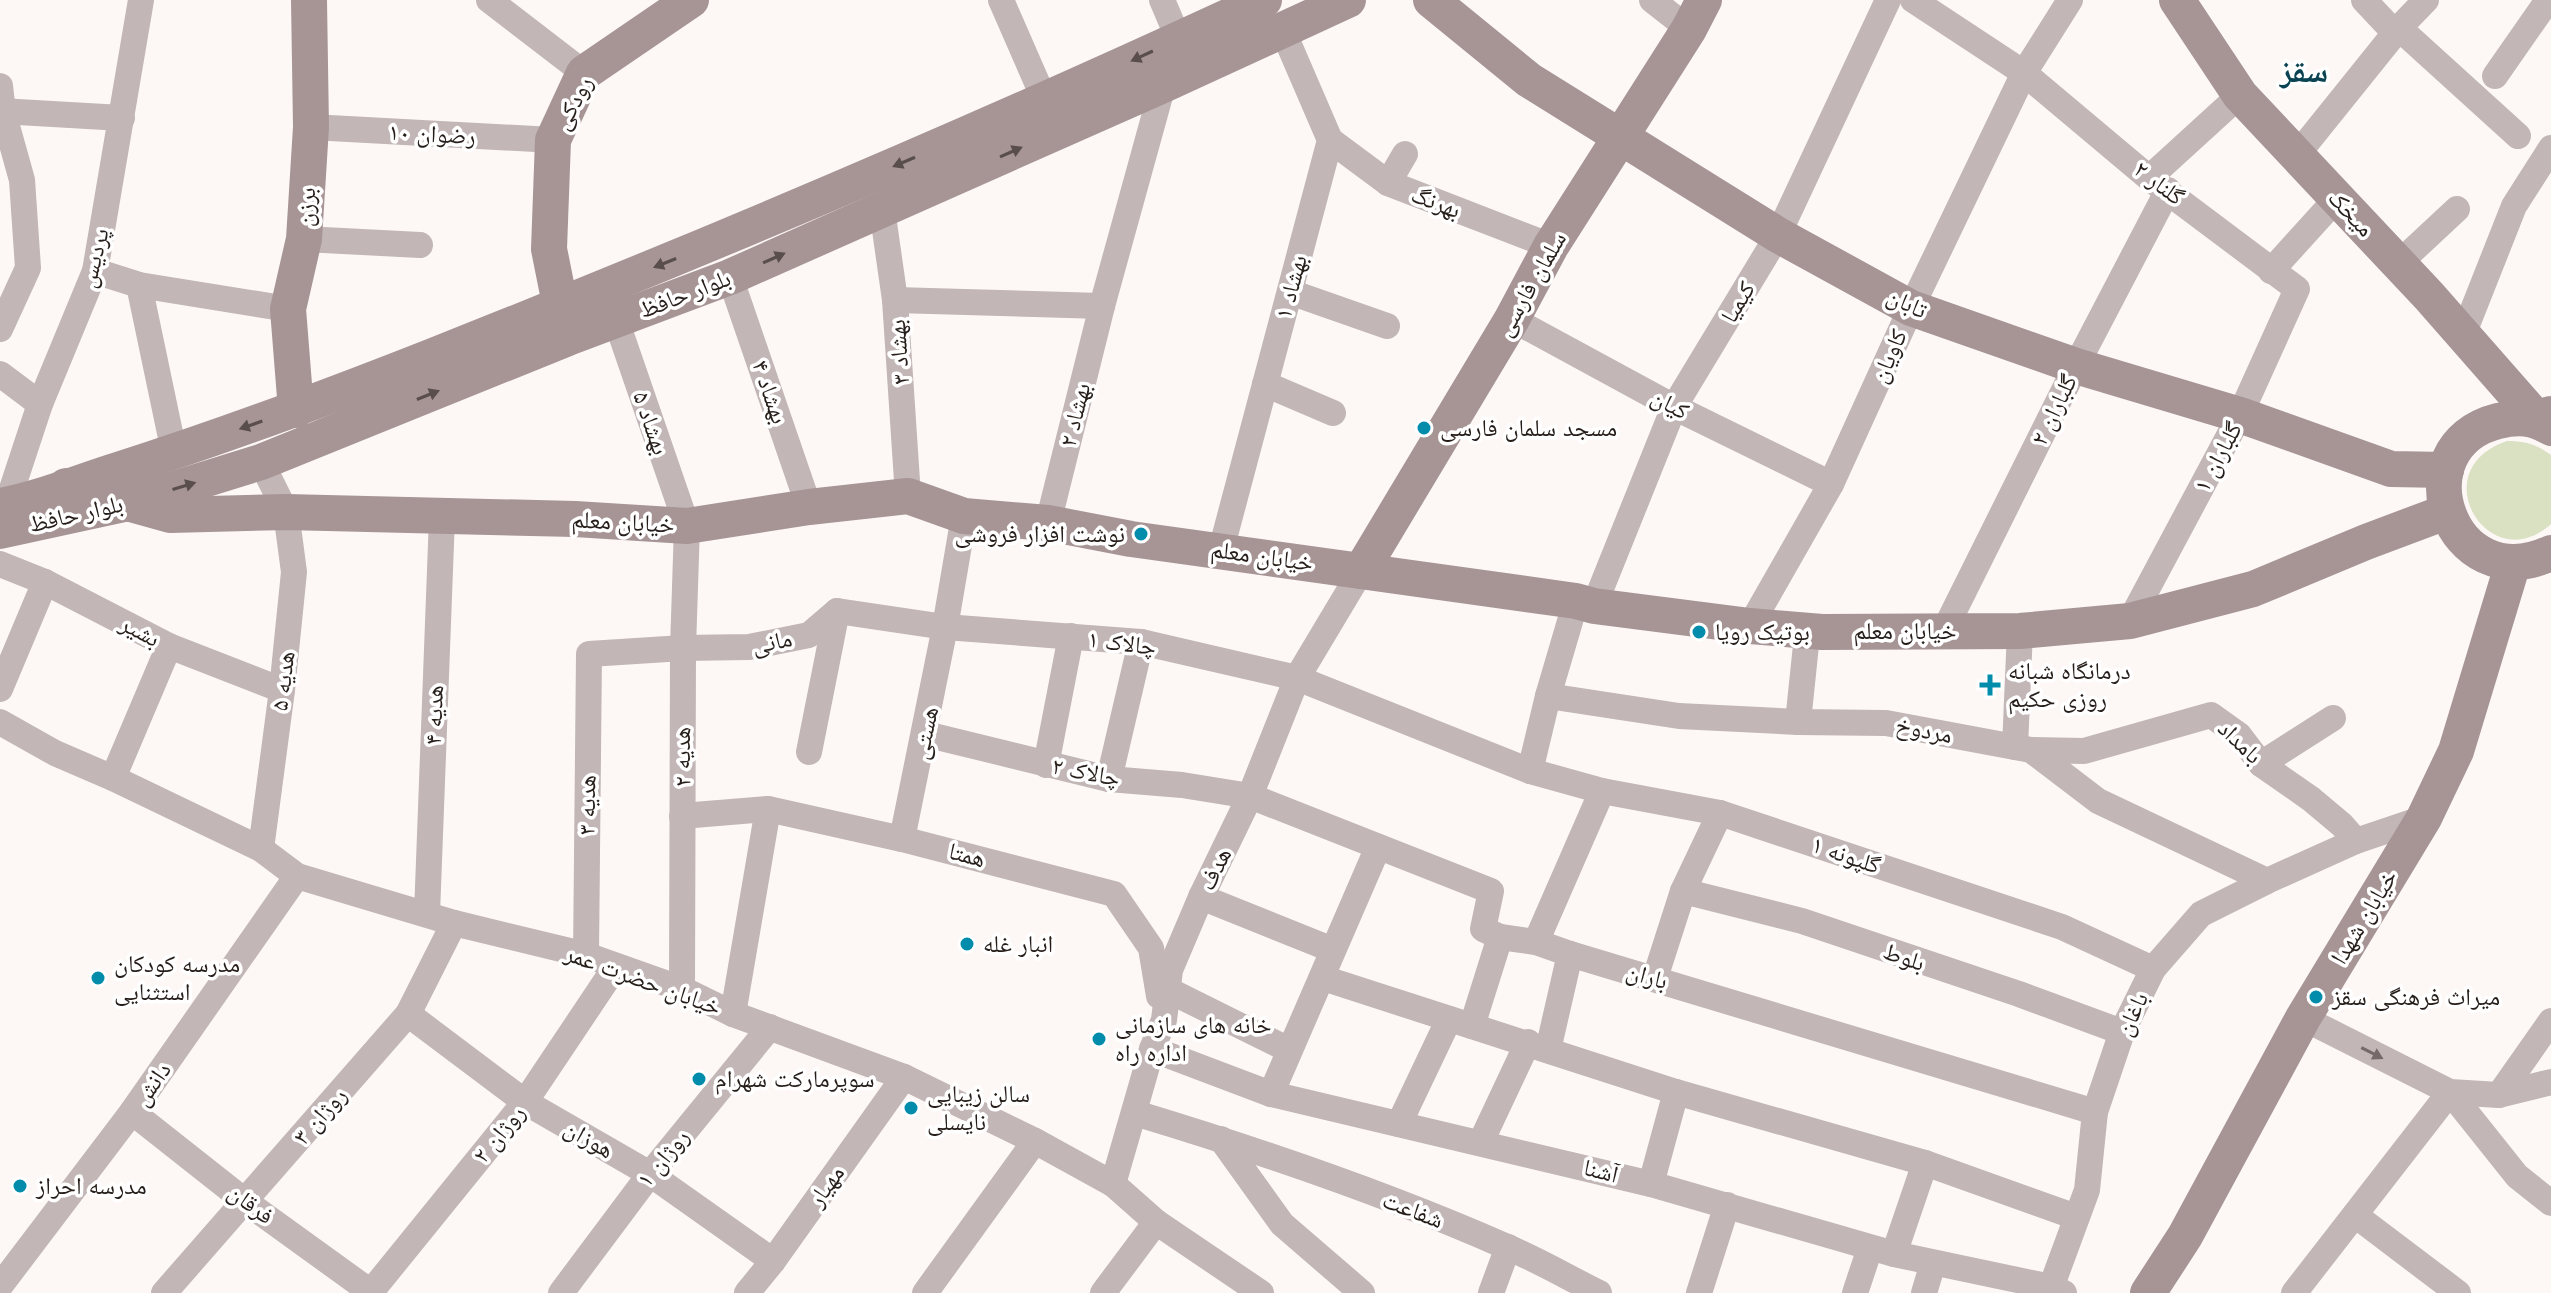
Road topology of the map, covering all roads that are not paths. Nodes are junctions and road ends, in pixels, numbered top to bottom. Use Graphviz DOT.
graph roads {
  1 [pos="141,0"];
  2 [pos="489,0"];
  3 [pos="691,0"];
  4 [pos="1001,0"];
  5 [pos="1162,0"];
  6 [pos="1264,0"];
  7 [pos="1348,0"];
  8 [pos="1431,0"];
  9 [pos="1652,0"];
  10 [pos="1888,0"];
  11 [pos="1913,0"];
  12 [pos="2070,0"];
  13 [pos="2177,0"];
  14 [pos="2364,0"];
  15 [pos="2426,0"];
  16 [pos="2548,0"];
  17 [pos="306,1"];
  18 [pos="1696,14"];
  19 [pos="2397,30"];
  20 [pos="1283,31"];
  21 [pos="1179,40"];
  22 [pos="584,73"];
  23 [pos="2024,73"];
  24 [pos="2495,76"];
  25 [pos="1163,85"];
  26 [pos="2240,95"];
  27 [pos="1045,101"];
  28 [pos="1,103"];
  29 [pos="122,118"];
  30 [pos="311,127"];
  31 [pos="2518,136"];
  32 [pos="1620,137"];
  33 [pos="553,140"];
  34 [pos="1330,140"];
  35 [pos="2551,148"];
  36 [pos="1405,154"];
  37 [pos="2296,156"];
  38 [pos="11,179"];
  39 [pos="1388,183"];
  40 [pos="2158,184"];
  41 [pos="2338,197"];
  42 [pos="882,209"];
  43 [pos="2457,209"];
  44 [pos="1778,235"];
  45 [pos="304,239"];
  46 [pos="420,245"];
  47 [pos="1551,246"];
  48 [pos="2398,264"];
  49 [pos="95,271"];
  50 [pos="2271,271"];
  51 [pos="730,277"];
  52 [pos="11,283"];
  53 [pos="139,285"];
  54 [pos="2297,289"];
  55 [pos="1290,292"];
  56 [pos="895,300"];
  57 [pos="1102,306"];
  58 [pos="1911,308"];
  59 [pos="288,309"];
  60 [pos="1512,319"];
  61 [pos="616,320"];
  62 [pos="563,322"];
  63 [pos="1387,326"];
  64 [pos="0,329"];
  65 [pos="2463,335"];
  66 [pos="2076,366"];
  67 [pos="0,374"];
  68 [pos="1265,384"];
  69 [pos="40,404"];
  70 [pos="1674,407"];
  71 [pos="296,410"];
  72 [pos="1333,413"];
  73 [pos="2240,415"];
  74 [pos="2546,420"];
  75 [pos="174,452"];
  76 [pos="261,462"];
  77 [pos="2446,470"];
  78 [pos="1831,484"];
  79 [pos="66,486"];
  80 [pos="908,496"];
  81 [pos="129,503"];
  82 [pos="809,507"];
  83 [pos="286,512"];
  84 [pos="2446,512"];
  85 [pos="2,514"];
  86 [pos="964,516"];
  87 [pos="442,517"];
  88 [pos="1048,523"];
  89 [pos="687,526"];
  90 [pos="1221,550"];
  91 [pos="2551,553"];
  92 [pos="2513,563"];
  93 [pos="0,564"];
  94 [pos="1361,571"];
  95 [pos="45,582"];
  96 [pos="1585,604"];
  97 [pos="837,611"];
  98 [pos="2130,621"];
  99 [pos="1750,626"];
  100 [pos="945,627"];
  101 [pos="1944,631"];
  102 [pos="2020,631"];
  103 [pos="1071,636"];
  104 [pos="1141,642"];
  105 [pos="1806,645"];
  106 [pos="169,646"];
  107 [pos="683,648"];
  108 [pos="589,654"];
  109 [pos="1297,678"];
  110 [pos="0,689"];
  111 [pos="282,690"];
  112 [pos="1548,696"];
  113 [pos="2333,718"];
  114 [pos="0,722"];
  115 [pos="1798,722"];
  116 [pos="925,734"];
  117 [pos="2023,749"];
  118 [pos="809,752"];
  119 [pos="2261,764"];
  120 [pos="1046,765"];
  121 [pos="1530,771"];
  122 [pos="113,778"];
  123 [pos="1109,779"];
  124 [pos="1602,791"];
  125 [pos="1250,796"];
  126 [pos="768,809"];
  127 [pos="1720,813"];
  128 [pos="682,816"];
  129 [pos="2424,818"];
  130 [pos="902,839"];
  131 [pos="2356,841"];
  132 [pos="1378,847"];
  133 [pos="261,849"];
  134 [pos="297,876"];
  135 [pos="2267,881"];
  136 [pos="1683,891"];
  137 [pos="1201,897"];
  138 [pos="427,914"];
  139 [pos="454,923"];
  140 [pos="1500,937"];
  141 [pos="1536,942"];
  142 [pos="1333,950"];
  143 [pos="1570,954"];
  144 [pos="586,955"];
  145 [pos="616,966"];
  146 [pos="2153,969"];
  147 [pos="1323,978"];
  148 [pos="1655,978"];
  149 [pos="682,989"];
  150 [pos="1168,990"];
  151 [pos="408,1014"];
  152 [pos="733,1014"];
  153 [pos="2303,1018"];
  154 [pos="1164,1020"];
  155 [pos="2551,1021"];
  156 [pos="1460,1022"];
  157 [pos="770,1027"];
  158 [pos="2122,1032"];
  159 [pos="1538,1046"];
  160 [pos="1152,1049"];
  161 [pos="1289,1050"];
  162 [pos="904,1077"];
  163 [pos="2551,1082"];
  164 [pos="1676,1092"];
  165 [pos="2450,1092"];
  166 [pos="1271,1094"];
  167 [pos="2499,1095"];
  168 [pos="525,1102"];
  169 [pos="132,1112"];
  170 [pos="2095,1112"];
  171 [pos="1135,1113"];
  172 [pos="1399,1124"];
  173 [pos="1221,1139"];
  174 [pos="1035,1141"];
  175 [pos="1481,1142"];
  176 [pos="1925,1163"];
  177 [pos="650,1174"];
  178 [pos="1113,1184"];
  179 [pos="1651,1184"];
  180 [pos="246,1202"];
  181 [pos="2551,1203"];
  182 [pos="1727,1205"];
  183 [pos="2355,1215"];
  184 [pos="2076,1217"];
  185 [pos="1156,1222"];
  186 [pos="1508,1247"];
  187 [pos="1882,1251"];
  188 [pos="773,1261"];
  189 [pos="1933,1263"];
  190 [pos="0,1286"];
  191 [pos="2055,1291"];
  192 [pos="164,1293"];
  193 [pos="371,1293"];
  194 [pos="561,1293"];
  195 [pos="747,1293"];
  196 [pos="925,1293"];
  197 [pos="1103,1293"];
  198 [pos="1261,1293"];
  199 [pos="1362,1293"];
  200 [pos="1491,1293"];
  201 [pos="1599,1293"];
  202 [pos="1699,1293"];
  203 [pos="1855,1293"];
  204 [pos="1924,1293"];
  205 [pos="2148,1293"];
  206 [pos="2294,1293"];
  207 [pos="2458,1293"];
  1 -- 29 [label="street, پردیس"];
  2 -- 22 [label="street"];
  3 -- 22 [label="street, رودکی"];
  4 -- 27 [label="street"];
  5 -- 21 [label="street"];
  6 -- 21 [label="street, بلوار حافظ"];
  7 -- 20 [label="street, بلوار حافظ"];
  8 -- 32 [label="street, تابان"];
  9 -- 18 [label="street"];
  10 -- 44 [label="street, کیمیا"];
  11 -- 23 [label="street, گلنار ۲"];
  12 -- 23 [label="street, کاویان"];
  13 -- 26 [label="street, میخک"];
  14 -- 19 [label="street"];
  15 -- 19 [label="street"];
  16 -- 24 [label="street"];
  17 -- 30 [label="street, برزن"];
  18 -- 32 [label="street, سلمان فارسی"];
  19 -- 31 [label="street"];
  19 -- 37 [label="street"];
  20 -- 25 [label="street, بلوار حافظ"];
  20 -- 34 [label="street"];
  21 -- 27 [label="street, بلوار حافظ, one-way"];
  22 -- 33 [label="street, رودکی"];
  23 -- 40 [label="street, گلنار ۲"];
  23 -- 58 [label="street, کاویان"];
  42 -- 25 [label="street, بلوار حافظ, one-way"];
  25 -- 57 [label="street, بهشاد ۲"];
  26 -- 37 [label="street, میخک"];
  26 -- 40 [label="street"];
  27 -- 62 [label="street, بلوار حافظ, one-way"];
  28 -- 29 [label="street"];
  28 -- 38 [label="street"];
  29 -- 49 [label="street, پردیس"];
  30 -- 33 [label="street, رضوان ۱۰"];
  30 -- 45 [label="street, برزن"];
  32 -- 44 [label="street, تابان"];
  32 -- 47 [label="street, سلمان فارسی"];
  33 -- 62 [label="street, رودکی"];
  34 -- 39 [label="street, بهرنگ"];
  34 -- 55 [label="street, بهشاد ۱"];
  35 -- 65 [label="street"];
  36 -- 39 [label="street"];
  37 -- 41 [label="street, میخک"];
  38 -- 52 [label="street"];
  39 -- 47 [label="street, بهرنگ"];
  40 -- 50 [label="street, گلنار ۲"];
  40 -- 66 [label="street, گلباران ۲"];
  41 -- 48 [label="street, میخک"];
  41 -- 50 [label="street"];
  51 -- 42 [label="street, بلوار حافظ, one-way"];
  42 -- 56 [label="street, بهشاد ۳"];
  43 -- 48 [label="street"];
  44 -- 58 [label="street, تابان"];
  44 -- 70 [label="street, کیمیا"];
  45 -- 46 [label="street"];
  45 -- 59 [label="street, برزن"];
  47 -- 60 [label="street, سلمان فارسی"];
  48 -- 65 [label="street, میخک"];
  49 -- 53 [label="street"];
  49 -- 69 [label="street, پردیس"];
  50 -- 54 [label="street, گلنار ۲"];
  51 -- 61 [label="street, بلوار حافظ"];
  51 -- 82 [label="street, بهشاد ۴"];
  52 -- 64 [label="street"];
  53 -- 59 [label="street"];
  53 -- 75 [label="street"];
  54 -- 73 [label="street, گلباران ۱"];
  55 -- 63 [label="street"];
  55 -- 68 [label="street, بهشاد ۱"];
  56 -- 57 [label="street"];
  56 -- 80 [label="street, بهشاد ۳"];
  57 -- 88 [label="street, بهشاد ۲"];
  58 -- 66 [label="street, تابان"];
  58 -- 78 [label="street, کاویان"];
  59 -- 71 [label="street, برزن"];
  60 -- 70 [label="street, کیان"];
  60 -- 94 [label="street, سلمان فارسی"];
  61 -- 62 [label="street, بلوار حافظ"];
  61 -- 89 [label="street, بهشاد ۵"];
  62 -- 71 [label="street, بلوار حافظ"];
  76 -- 62 [label="street, بلوار حافظ, one-way"];
  65 -- 74 [label="street, میخک"];
  66 -- 73 [label="street, تابان"];
  66 -- 101 [label="street, گلباران ۲"];
  67 -- 69 [label="street"];
  68 -- 72 [label="street"];
  68 -- 90 [label="street, بهشاد ۱"];
  69 -- 85 [label="street, پردیس"];
  70 -- 78 [label="street, کیان"];
  70 -- 96 [label="street, کیمیا"];
  71 -- 75 [label="street, بلوار حافظ, one-way"];
  73 -- 77 [label="street, تابان"];
  73 -- 98 [label="street, گلباران ۱"];
  74 -- 77 [label="street"];
  75 -- 79 [label="street, بلوار حافظ"];
  81 -- 76 [label="street, بلوار حافظ, one-way"];
  76 -- 83 [label="street, هدیه ۵"];
  77 -- 84 [label="street"];
  78 -- 99 [label="street, کاویان"];
  79 -- 81 [label="street, خیابان معلم"];
  79 -- 85 [label="street, بلوار حافظ"];
  80 -- 82 [label="street, خیابان معلم"];
  80 -- 86 [label="street, خیابان معلم"];
  81 -- 83 [label="street, خیابان معلم"];
  81 -- 85 [label="street, بلوار حافظ"];
  82 -- 89 [label="street, خیابان معلم"];
  83 -- 87 [label="street, خیابان معلم"];
  83 -- 111 [label="street, هدیه ۵"];
  84 -- 92 [label="street"];
  84 -- 98 [label="street, خیابان معلم"];
  86 -- 88 [label="street, خیابان معلم"];
  86 -- 100 [label="street, هستی"];
  87 -- 89 [label="street, خیابان معلم"];
  87 -- 138 [label="street, هدیه ۴"];
  88 -- 90 [label="street, خیابان معلم"];
  89 -- 107 [label="street, هدیه ۲"];
  90 -- 94 [label="street, خیابان معلم"];
  91 -- 92 [label="street"];
  92 -- 129 [label="street, خیابان شهدا"];
  93 -- 95 [label="street, بشیر"];
  94 -- 96 [label="street, خیابان معلم"];
  94 -- 109 [label="street, هدف"];
  95 -- 106 [label="street, بشیر"];
  95 -- 110 [label="street"];
  96 -- 99 [label="street, خیابان معلم"];
  96 -- 112 [label="street, کیمیا"];
  97 -- 100 [label="street"];
  97 -- 107 [label="street, مانی"];
  97 -- 118 [label="street"];
  98 -- 102 [label="street, خیابان معلم"];
  99 -- 101 [label="street, خیابان معلم"];
  100 -- 103 [label="street, چالاک ۱"];
  100 -- 116 [label="street, هستی"];
  101 -- 102 [label="street, خیابان معلم"];
  102 -- 117 [label="street"];
  103 -- 104 [label="street, چالاک ۱"];
  103 -- 120 [label="street"];
  104 -- 109 [label="street, چالاک ۱"];
  104 -- 123 [label="street"];
  105 -- 115 [label="street"];
  106 -- 111 [label="street, بشیر"];
  106 -- 122 [label="street"];
  107 -- 108 [label="street, مانی"];
  107 -- 128 [label="street, هدیه ۲"];
  108 -- 144 [label="street, هدیه ۳"];
  109 -- 121 [label="street, چالاک ۱"];
  109 -- 125 [label="street, هدف"];
  111 -- 133 [label="street, هدیه ۵"];
  112 -- 115 [label="street, مردوخ"];
  112 -- 121 [label="street, کیمیا"];
  113 -- 119 [label="street"];
  114 -- 122 [label="street, خیابان حضرت عمر"];
  115 -- 117 [label="street, مردوخ"];
  116 -- 120 [label="street, چالاک ۲"];
  116 -- 130 [label="street, هستی"];
  117 -- 119 [label="street, بامداد"];
  117 -- 135 [label="street, مردوخ"];
  119 -- 131 [label="street, بامداد"];
  120 -- 123 [label="street, چالاک ۲"];
  121 -- 124 [label="street, گلپونه ۱"];
  122 -- 133 [label="street, خیابان حضرت عمر"];
  123 -- 125 [label="street, چالاک ۲"];
  124 -- 127 [label="street, گلپونه ۱"];
  124 -- 141 [label="street"];
  125 -- 132 [label="street"];
  125 -- 137 [label="street, هدف"];
  126 -- 128 [label="street, همتا"];
  126 -- 130 [label="street, همتا"];
  126 -- 152 [label="street"];
  127 -- 136 [label="street"];
  127 -- 146 [label="street, گلپونه ۱"];
  128 -- 149 [label="street, هدیه ۲"];
  129 -- 131 [label="street"];
  129 -- 153 [label="street, خیابان شهدا"];
  130 -- 154 [label="street, همتا"];
  131 -- 135 [label="street, باغان"];
  132 -- 140 [label="street"];
  132 -- 142 [label="street"];
  133 -- 134 [label="street, خیابان حضرت عمر"];
  134 -- 138 [label="street, خیابان حضرت عمر"];
  134 -- 169 [label="street, دانش"];
  135 -- 146 [label="street, باغان"];
  136 -- 148 [label="street"];
  136 -- 158 [label="street, بلوط"];
  137 -- 142 [label="street"];
  137 -- 150 [label="street, هدف"];
  138 -- 139 [label="street, خیابان حضرت عمر"];
  139 -- 144 [label="street, خیابان حضرت عمر"];
  139 -- 151 [label="street, روژان ۳"];
  140 -- 141 [label="street, باران"];
  140 -- 156 [label="street"];
  141 -- 143 [label="street, باران"];
  142 -- 147 [label="street"];
  143 -- 148 [label="street, باران"];
  143 -- 159 [label="street"];
  144 -- 145 [label="street, خیابان حضرت عمر"];
  145 -- 149 [label="street, خیابان حضرت عمر"];
  145 -- 168 [label="street, روژان ۲"];
  146 -- 158 [label="street, باغان"];
  147 -- 156 [label="street"];
  147 -- 161 [label="street"];
  148 -- 170 [label="street, باران"];
  149 -- 152 [label="street, خیابان حضرت عمر"];
  150 -- 154 [label="street, هدف"];
  150 -- 161 [label="street"];
  151 -- 168 [label="street, هوزان"];
  151 -- 180 [label="street, روژان ۳"];
  152 -- 157 [label="street, خیابان حضرت عمر"];
  153 -- 165 [label="street, one-way"];
  153 -- 205 [label="street, خیابان شهدا"];
  154 -- 160 [label="street, هدف"];
  155 -- 167 [label="street"];
  156 -- 159 [label="street"];
  156 -- 172 [label="street"];
  157 -- 162 [label="street, خیابان حضرت عمر"];
  157 -- 177 [label="street, روژان ۱"];
  158 -- 170 [label="street, باغان"];
  159 -- 164 [label="street"];
  159 -- 175 [label="street"];
  160 -- 166 [label="street, آشنا"];
  160 -- 171 [label="street, هدف"];
  161 -- 166 [label="street"];
  162 -- 174 [label="street, خیابان حضرت عمر"];
  162 -- 188 [label="street, مهیار"];
  163 -- 167 [label="street"];
  164 -- 176 [label="street"];
  164 -- 179 [label="street"];
  165 -- 167 [label="street"];
  165 -- 181 [label="street"];
  165 -- 183 [label="street"];
  166 -- 172 [label="street, آشنا"];
  168 -- 177 [label="street, هوزان"];
  168 -- 193 [label="street, روژان ۲"];
  169 -- 180 [label="street, فرقان"];
  169 -- 190 [label="street, دانش"];
  170 -- 184 [label="street, باغان"];
  171 -- 173 [label="street, شفاعت"];
  171 -- 178 [label="street, هدف"];
  172 -- 175 [label="street, آشنا"];
  173 -- 186 [label="street, شفاعت"];
  173 -- 199 [label="street"];
  174 -- 178 [label="street, خیابان حضرت عمر"];
  174 -- 196 [label="street"];
  175 -- 179 [label="street, آشنا"];
  176 -- 184 [label="street"];
  176 -- 187 [label="street"];
  177 -- 188 [label="street, هوزان"];
  177 -- 194 [label="street, روژان ۱"];
  178 -- 185 [label="street, خیابان حضرت عمر"];
  179 -- 182 [label="street, آشنا"];
  180 -- 192 [label="street, روژان ۳"];
  180 -- 193 [label="street, فرقان"];
  182 -- 187 [label="street, آشنا"];
  182 -- 202 [label="street"];
  183 -- 206 [label="street"];
  183 -- 207 [label="street"];
  184 -- 191 [label="street, باغان"];
  185 -- 197 [label="street"];
  185 -- 198 [label="street, خیابان حضرت عمر"];
  186 -- 200 [label="street"];
  186 -- 201 [label="street, شفاعت"];
  187 -- 189 [label="street, آشنا"];
  187 -- 203 [label="street"];
  188 -- 195 [label="street, مهیار"];
  189 -- 191 [label="street, آشنا"];
  189 -- 204 [label="street"];
}
